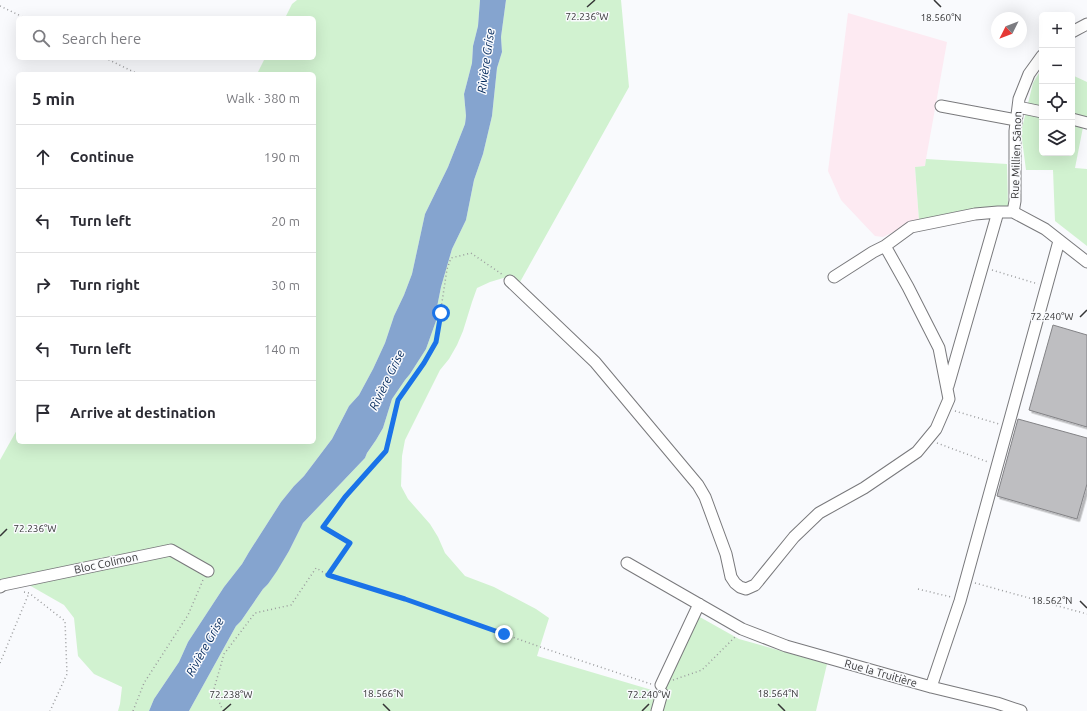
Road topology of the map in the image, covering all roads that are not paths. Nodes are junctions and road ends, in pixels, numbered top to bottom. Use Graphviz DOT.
graph roads {
  1 [pos="1087,24"];
  2 [pos="1075,30"];
  3 [pos="1039,60"];
  4 [pos="940,106"];
  5 [pos="1018,106"];
  6 [pos="1039,111"];
  7 [pos="1016,120"];
  8 [pos="1075,120"];
  9 [pos="1087,123"];
  10 [pos="998,212"];
  11 [pos="1014,212"];
  12 [pos="1059,240"];
  13 [pos="885,246"];
  14 [pos="1087,262"];
  15 [pos="834,277"];
  16 [pos="510,281"];
  17 [pos="947,388"];
  18 [pos="627,563"];
  19 [pos="208,570"];
  20 [pos="0,587"];
  21 [pos="699,604"];
  22 [pos="931,687"];
  23 [pos="996,707"];
  24 [pos="658,711"];
  25 [pos="1021,711"];
  1 -- 2 [label="street"];
  3 -- 5 [label="street, Rue Millien Sânon"];
  4 -- 7 [label="street"];
  5 -- 6 [label="street"];
  5 -- 7 [label="street, Rue Millien Sânon"];
  7 -- 11 [label="street, Rue Millien Sânon"];
  8 -- 9 [label="street"];
  10 -- 11 [label="street"];
  10 -- 13 [label="street"];
  10 -- 17 [label="street"];
  11 -- 12 [label="street"];
  12 -- 14 [label="street"];
  12 -- 22 [label="street"];
  13 -- 15 [label="street"];
  13 -- 17 [label="street"];
  16 -- 17 [label="street"];
  18 -- 21 [label="street, Rue la Truitière"];
  19 -- 20 [label="street, Bloc Colimon"];
  21 -- 22 [label="street, Rue la Truitière"];
  21 -- 24 [label="street"];
  22 -- 23 [label="street, Rue la Truitière"];
  23 -- 25 [label="street, Rue la Truitière"];
}
